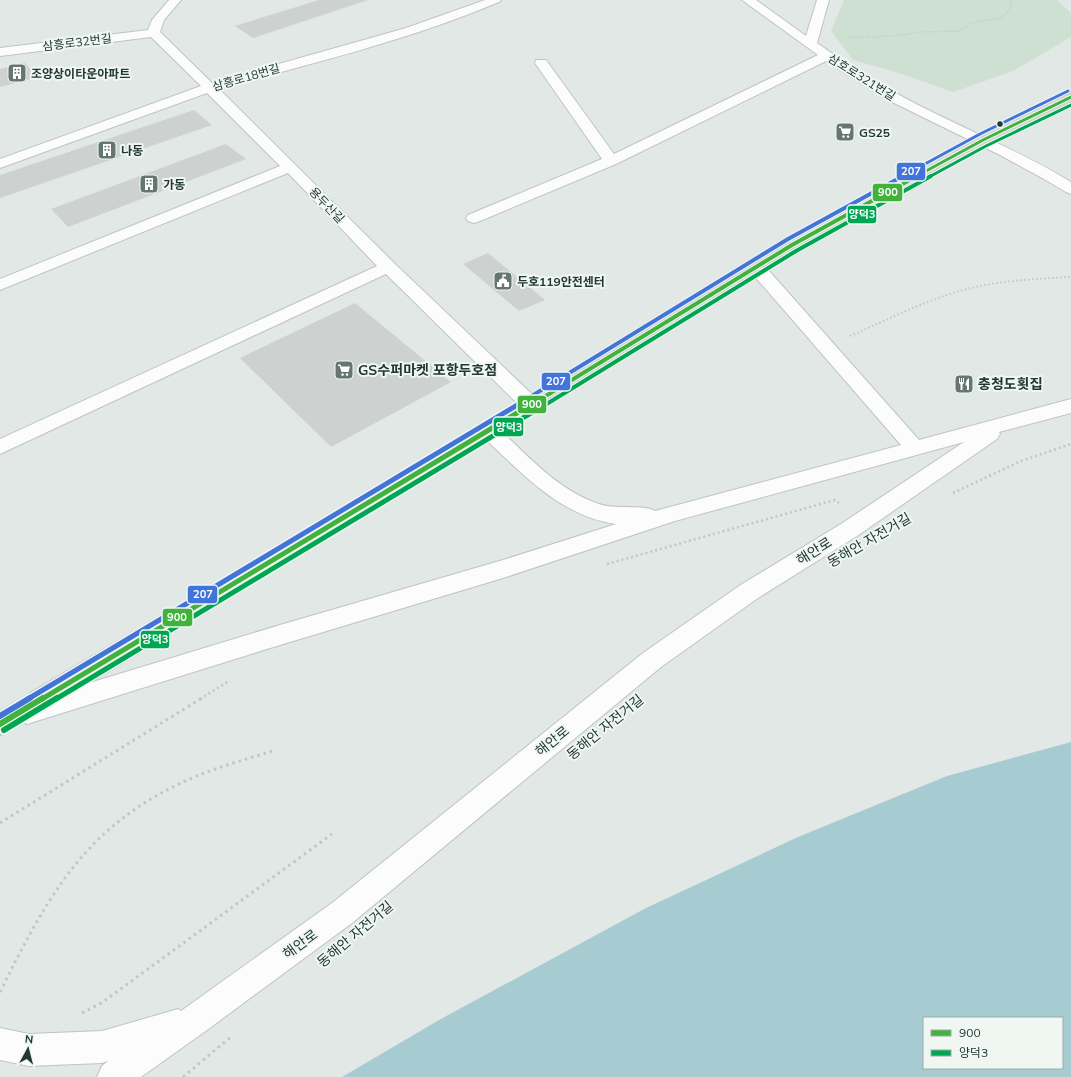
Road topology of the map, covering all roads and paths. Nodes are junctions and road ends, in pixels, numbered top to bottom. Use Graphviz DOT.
graph roads {
  1 [pos="175,0"];
  2 [pos="495,0"];
  3 [pos="748,0"];
  4 [pos="823,0"];
  5 [pos="1011,0"];
  6 [pos="154,33"];
  7 [pos="848,37"];
  8 [pos="810,44"];
  9 [pos="0,52"];
  10 [pos="827,56"];
  11 [pos="541,64"];
  12 [pos="209,88"];
  13 [pos="1071,97"];
  14 [pos="983,140"];
  15 [pos="612,161"];
  16 [pos="0,164"];
  17 [pos="290,167"];
  18 [pos="1071,190"];
  19 [pos="474,218"];
  20 [pos="388,267"];
  21 [pos="756,267"];
  22 [pos="1071,277"];
  23 [pos="0,285"];
  24 [pos="826,347"];
  25 [pos="530,404"];
  26 [pos="1071,406"];
  27 [pos="1005,424"];
  28 [pos="488,430"];
  29 [pos="1071,444"];
  30 [pos="0,447"];
  31 [pos="915,448"];
  32 [pos="951,494"];
  33 [pos="672,514"];
  34 [pos="861,522"];
  35 [pos="601,566"];
  36 [pos="231,680"];
  37 [pos="4,721"];
  38 [pos="273,751"];
  39 [pos="0,823"];
  40 [pos="332,834"];
  41 [pos="0,992"];
  42 [pos="76,1014"];
  43 [pos="196,1019"];
  44 [pos="238,1031"];
  45 [pos="0,1044"];
  46 [pos="113,1077"];
  47 [pos="183,1077"];
  1 -- 6 [label="street"];
  2 -- 12 [label="street, 삼흥로18번길"];
  3 -- 8 [label="street, 삼호로321번길"];
  4 -- 8 [label="street"];
  5 -- 7 [label="path"];
  6 -- 9 [label="street, 삼흥로32번길"];
  6 -- 12 [label="street, 용두산길"];
  8 -- 10 [label="street, 삼호로321번길"];
  10 -- 14 [label="street, 삼호로321번길"];
  10 -- 15 [label="street"];
  11 -- 15 [label="street"];
  12 -- 16 [label="street, 삼흥로18번길"];
  12 -- 17 [label="street, 용두산길"];
  13 -- 14 [label="main road"];
  14 -- 18 [label="street, 삼호로321번길"];
  14 -- 21 [label="main road"];
  15 -- 19 [label="street"];
  17 -- 20 [label="street, 용두산길"];
  17 -- 23 [label="street"];
  20 -- 25 [label="street, 용두산길"];
  20 -- 30 [label="street"];
  21 -- 24 [label="street"];
  21 -- 25 [label="main road"];
  22 -- 24 [label="path"];
  24 -- 31 [label="street"];
  25 -- 28 [label="main road"];
  26 -- 27 [label="street, 해안로"];
  27 -- 31 [label="street, 해안로"];
  27 -- 34 [label="street, 해안로"];
  28 -- 33 [label="street"];
  28 -- 37 [label="main road"];
  29 -- 32 [label="path"];
  31 -- 33 [label="street, 해안로"];
  33 -- 37 [label="street"];
  34 -- 35 [label="path"];
  34 -- 43 [label="street, 해안로"];
  36 -- 39 [label="path"];
  38 -- 41 [label="path"];
  40 -- 42 [label="path"];
  43 -- 45 [label="street"];
  43 -- 46 [label="street, 해안로"];
  44 -- 47 [label="path"];
}
